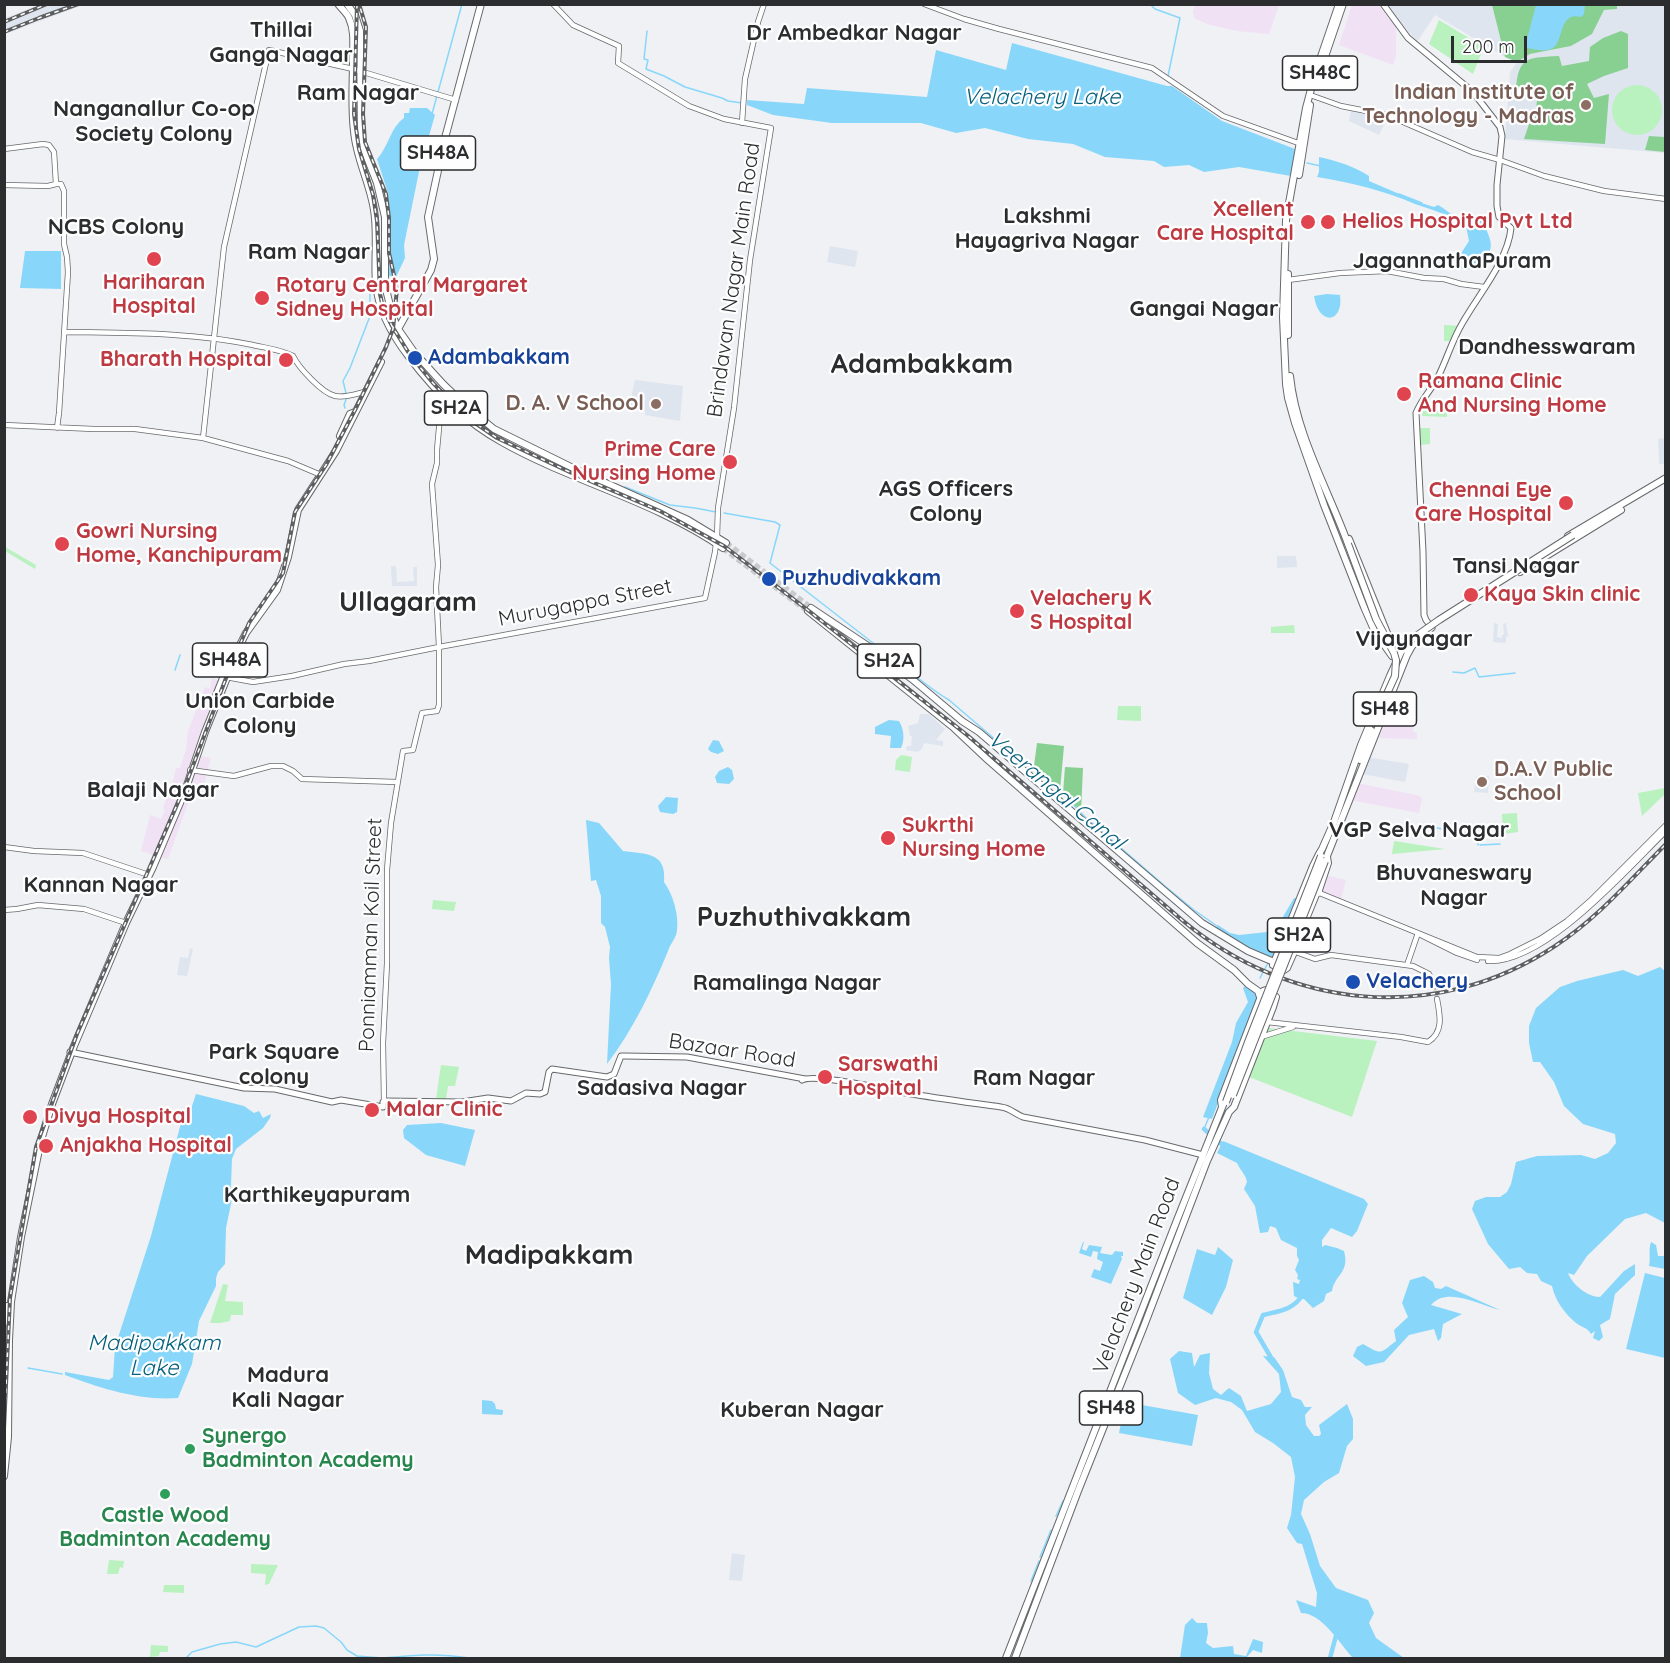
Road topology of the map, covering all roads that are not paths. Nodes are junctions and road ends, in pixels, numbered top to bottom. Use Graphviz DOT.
graph roads {
  1 [pos="338,4"];
  2 [pos="347,4"];
  3 [pos="479,4"];
  4 [pos="553,4"];
  5 [pos="764,4"];
  6 [pos="924,4"];
  7 [pos="1341,4"];
  8 [pos="1382,4"];
  9 [pos="941,7"];
  10 [pos="356,70"];
  11 [pos="1313,96"];
  12 [pos="455,99"];
  13 [pos="742,123"];
  14 [pos="358,143"];
  15 [pos="1301,143"];
  16 [pos="4,148"];
  17 [pos="1500,160"];
  18 [pos="374,176"];
  19 [pos="367,178"];
  20 [pos="56,184"];
  21 [pos="4,185"];
  22 [pos="1665,199"];
  23 [pos="1288,280"];
  24 [pos="1484,287"];
  25 [pos="1286,317"];
  26 [pos="398,329"];
  27 [pos="65,332"];
  28 [pos="213,338"];
  29 [pos="381,362"];
  30 [pos="364,392"];
  31 [pos="442,395"];
  32 [pos="4,425"];
  33 [pos="57,428"];
  34 [pos="494,433"];
  35 [pos="203,438"];
  36 [pos="1305,452"];
  37 [pos="319,474"];
  38 [pos="1665,480"];
  39 [pos="1592,528"];
  40 [pos="1582,533"];
  41 [pos="716,540"];
  42 [pos="1347,541"];
  43 [pos="724,545"];
  44 [pos="705,598"];
  45 [pos="810,610"];
  46 [pos="821,618"];
  47 [pos="1430,626"];
  48 [pos="439,647"];
  49 [pos="1405,648"];
  50 [pos="1394,667"];
  51 [pos="226,676"];
  52 [pos="1386,683"];
  53 [pos="1395,686"];
  54 [pos="963,723"];
  55 [pos="956,729"];
  56 [pos="191,770"];
  57 [pos="397,782"];
  58 [pos="1349,798"];
  59 [pos="1665,825"];
  60 [pos="1665,831"];
  61 [pos="4,847"];
  62 [pos="1324,856"];
  63 [pos="146,874"];
  64 [pos="1318,892"];
  65 [pos="4,910"];
  66 [pos="125,923"];
  67 [pos="1418,933"];
  68 [pos="1541,941"];
  69 [pos="1294,951"];
  70 [pos="1269,963"];
  71 [pos="1407,965"];
  72 [pos="1435,986"];
  73 [pos="1258,988"];
  74 [pos="1437,999"];
  75 [pos="1267,1022"];
  76 [pos="1298,1025"];
  77 [pos="1261,1037"];
  78 [pos="70,1052"];
  79 [pos="841,1081"];
  80 [pos="383,1104"];
  81 [pos="1226,1105"];
  82 [pos="1013,1111"];
  83 [pos="1229,1112"];
  84 [pos="1214,1134"];
  85 [pos="1145,1140"];
  86 [pos="1206,1150"];
  87 [pos="4,1323"];
  88 [pos="1137,1333"];
  89 [pos="4,1476"];
  90 [pos="1018,1629"];
  91 [pos="1025,1632"];
  92 [pos="1006,1659"];
  93 [pos="1015,1659"];
  1 -- 10 [label="main road, SH2A"];
  2 -- 10 [label="main road, SH2A"];
  3 -- 12 [label="main road, SH48A"];
  4 -- 13 [label="street"];
  5 -- 13 [label="street"];
  6 -- 9 [label="street"];
  7 -- 11 [label="main road, SH48C"];
  7 -- 15 [label="main road, SH48C"];
  8 -- 17 [label="main road"];
  9 -- 15 [label="street"];
  10 -- 12 [label="street"];
  10 -- 14 [label="main road, SH2A"];
  10 -- 28 [label="street"];
  11 -- 15 [label="main road, SH48C"];
  11 -- 17 [label="street"];
  12 -- 26 [label="main road, SH48A"];
  13 -- 41 [label="street, Brindavan Nagar Main Road"];
  14 -- 18 [label="main road, SH2A"];
  14 -- 19 [label="main road, SH2A"];
  15 -- 23 [label="main road, SH48C"];
  15 -- 25 [label="main road, SH48C"];
  16 -- 20 [label="street"];
  17 -- 22 [label="street"];
  17 -- 24 [label="main road"];
  18 -- 19 [label="main road"];
  18 -- 26 [label="main road, SH2A"];
  19 -- 31 [label="main road, SH2A"];
  20 -- 21 [label="street"];
  20 -- 27 [label="street"];
  23 -- 24 [label="street"];
  23 -- 25 [label="main road, SH48C"];
  24 -- 47 [label="main road"];
  25 -- 36 [label="main road, SH48C"];
  25 -- 42 [label="main road, SH48C"];
  26 -- 34 [label="main road, SH2A"];
  27 -- 28 [label="street"];
  27 -- 33 [label="street"];
  28 -- 30 [label="street"];
  28 -- 35 [label="street"];
  29 -- 30 [label="main road, SH48A"];
  30 -- 37 [label="main road, SH48A"];
  31 -- 34 [label="main road, SH2A"];
  31 -- 48 [label="street, Ponniamman Koil Street"];
  32 -- 33 [label="street"];
  33 -- 35 [label="street"];
  34 -- 41 [label="main road, SH2A"];
  35 -- 37 [label="street"];
  36 -- 40 [label="main road, bridge"];
  36 -- 50 [label="main road, SH48C"];
  37 -- 51 [label="main road, SH48A"];
  38 -- 39 [label="main road"];
  39 -- 40 [label="main road"];
  39 -- 47 [label="main road"];
  40 -- 47 [label="main road"];
  41 -- 43 [label="main road, SH2A"];
  41 -- 44 [label="street, Brindavan Nagar Main Road"];
  42 -- 49 [label="main road"];
  42 -- 58 [label="main road, bridge"];
  44 -- 48 [label="street, Murugappa Street"];
  45 -- 46 [label="main road, SH2A"];
  46 -- 54 [label="main road, SH2A"];
  46 -- 55 [label="main road, SH2A"];
  47 -- 49 [label="main road, SH48"];
  47 -- 53 [label="main road, SH48"];
  48 -- 51 [label="street, Murugappa Street"];
  48 -- 57 [label="street, Ponniamman Koil Street"];
  49 -- 50 [label="main road, SH48"];
  50 -- 52 [label="main road, SH48"];
  51 -- 56 [label="main road, SH48A"];
  52 -- 53 [label="main road"];
  52 -- 62 [label="main road, SH48"];
  53 -- 58 [label="main road, SH48"];
  54 -- 55 [label="main road"];
  54 -- 70 [label="main road, SH2A"];
  55 -- 73 [label="main road, SH2A"];
  56 -- 57 [label="street"];
  56 -- 63 [label="main road, SH48A"];
  56 -- 66 [label="main road, SH48A"];
  57 -- 80 [label="street, Ponniamman Koil Street"];
  58 -- 62 [label="main road, SH48"];
  59 -- 68 [label="street"];
  60 -- 68 [label="street"];
  61 -- 63 [label="street"];
  62 -- 64 [label="main road"];
  62 -- 70 [label="main road"];
  62 -- 81 [label="main road, SH48, bridge"];
  63 -- 66 [label="main road, SH48A"];
  64 -- 67 [label="street"];
  64 -- 69 [label="main road"];
  65 -- 66 [label="street"];
  66 -- 78 [label="main road, SH48A"];
  67 -- 68 [label="street"];
  67 -- 71 [label="street"];
  69 -- 70 [label="main road"];
  69 -- 71 [label="street"];
  71 -- 72 [label="street"];
  73 -- 75 [label="main road, Velachery Main Road"];
  73 -- 81 [label="main road"];
  74 -- 76 [label="street"];
  75 -- 76 [label="street"];
  75 -- 77 [label="main road, Velachery Main Road"];
  76 -- 77 [label="street"];
  77 -- 83 [label="main road, Velachery Main Road"];
  78 -- 80 [label="main road"];
  78 -- 87 [label="main road, SH48A"];
  78 -- 89 [label="main road, SH48A"];
  79 -- 80 [label="main road, Bazaar Road"];
  79 -- 82 [label="main road, Bazaar Road"];
  79 -- 82 [label="main road"];
  81 -- 83 [label="main road, SH48"];
  81 -- 84 [label="main road, Velachery Main Road / SH48"];
  82 -- 85 [label="main road"];
  83 -- 84 [label="main road, Velachery Main Road / SH48"];
  84 -- 86 [label="main road, Velachery Main Road / SH48"];
  85 -- 86 [label="main road"];
  85 -- 86 [label="main road"];
  86 -- 88 [label="main road, Velachery Main Road / SH48"];
  88 -- 90 [label="main road, Velachery Main Road / SH48"];
  88 -- 91 [label="main road, Velachery Main Road / SH48"];
  90 -- 91 [label="main road"];
  90 -- 92 [label="main road, Velachery Main Road / SH48"];
  91 -- 93 [label="main road, Velachery Main Road / SH48"];
}
